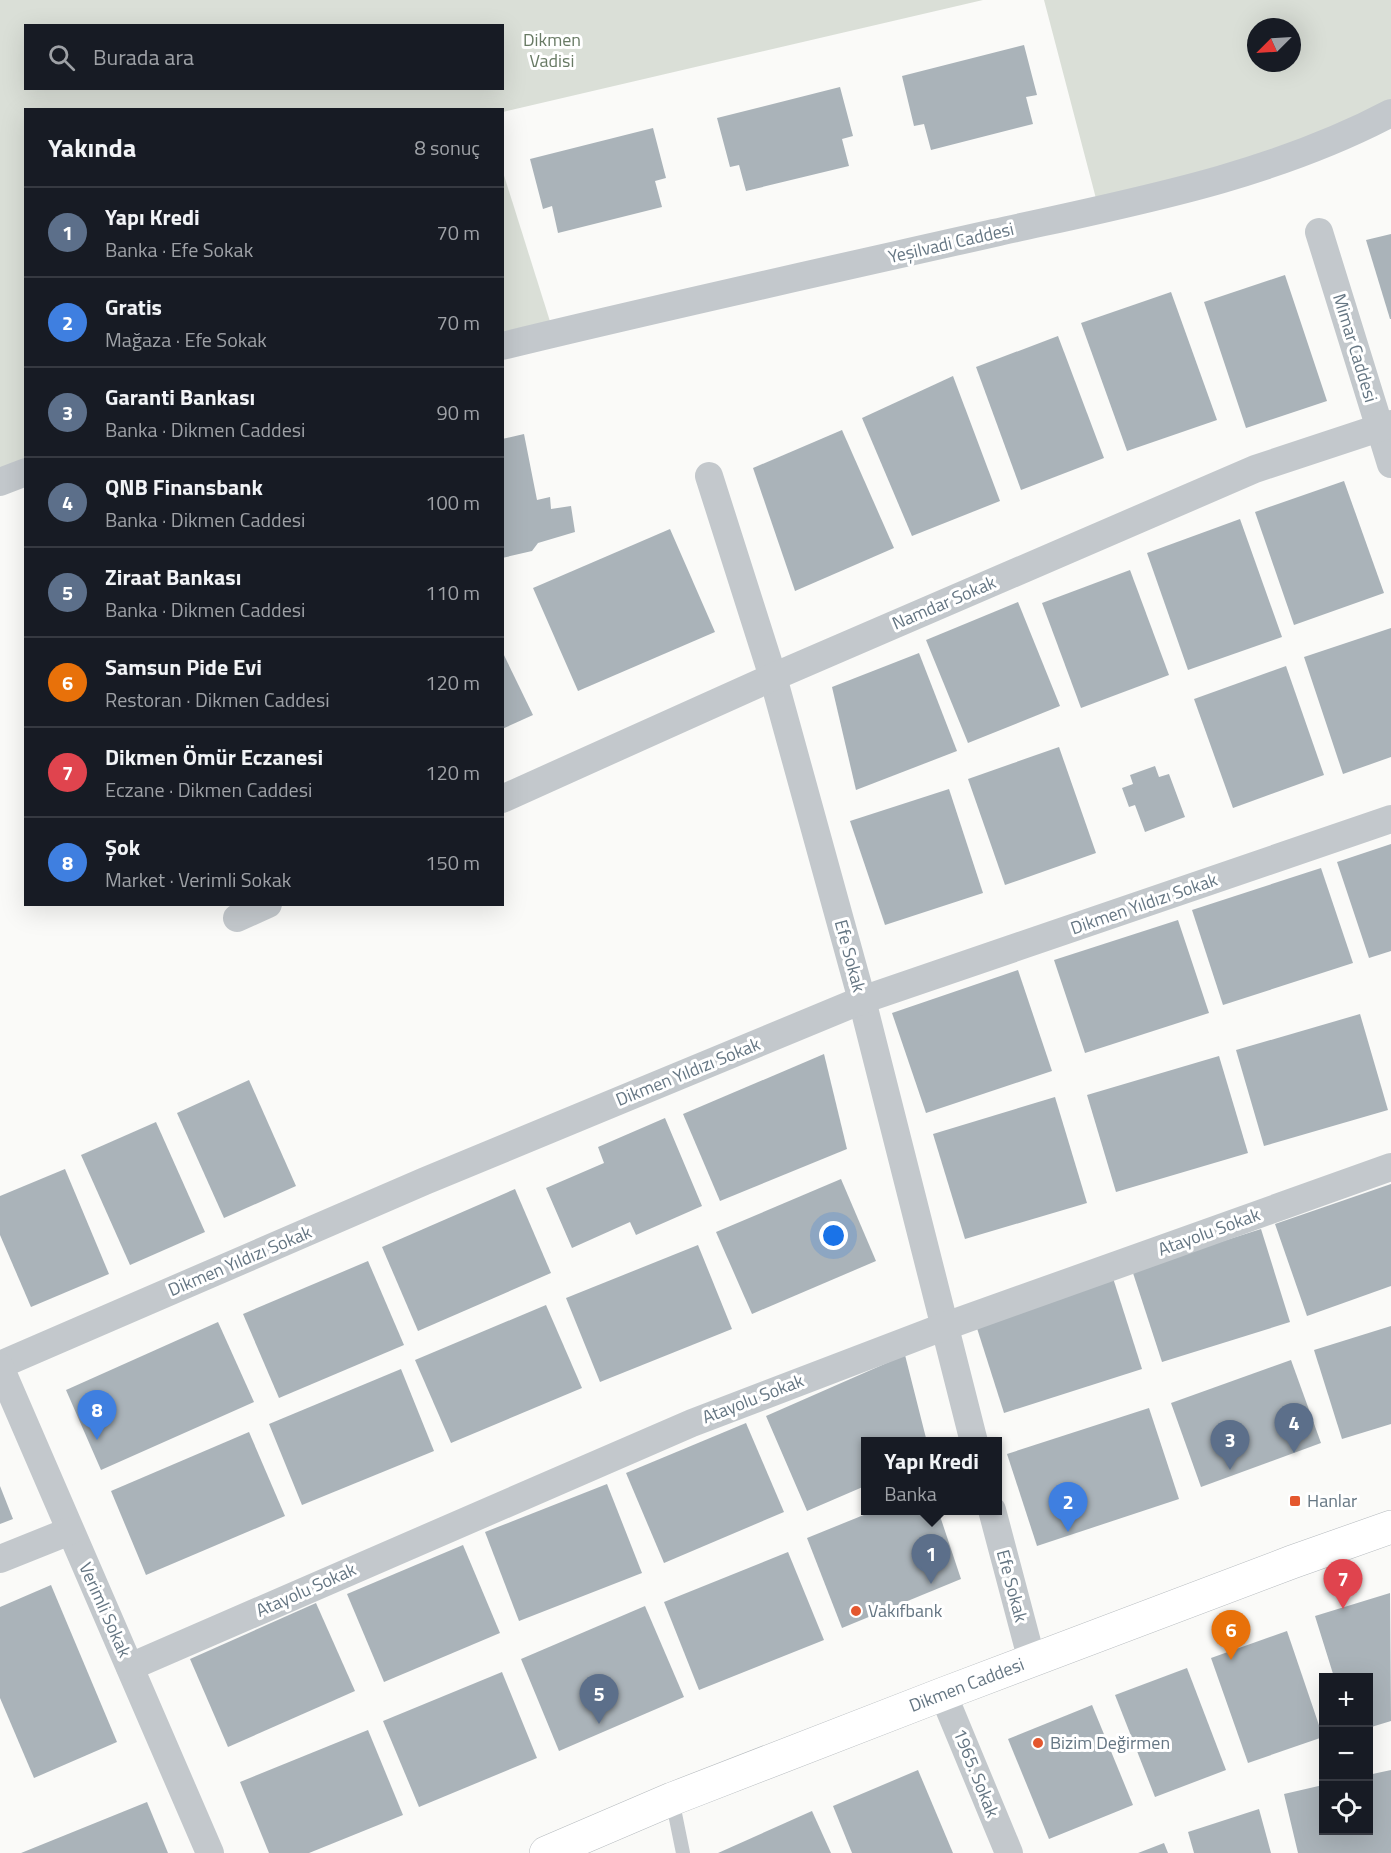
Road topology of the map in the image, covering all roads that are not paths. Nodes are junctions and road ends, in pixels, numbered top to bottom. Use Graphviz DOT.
graph roads {
  1 [pos="1391,113"];
  2 [pos="1319,232"];
  3 [pos="504,346"];
  4 [pos="1385,426"];
  5 [pos="1391,464"];
  6 [pos="24,473"];
  7 [pos="709,476"];
  8 [pos="0,482"];
  9 [pos="773,677"];
  10 [pos="504,798"];
  11 [pos="1391,819"];
  12 [pos="264,906"];
  13 [pos="237,918"];
  14 [pos="862,1000"];
  15 [pos="1391,1167"];
  16 [pos="944,1327"];
  17 [pos="0,1366"];
  18 [pos="973,1437"];
  19 [pos="993,1515"];
  20 [pos="1391,1527"];
  21 [pos="70,1531"];
  22 [pos="0,1559"];
  23 [pos="1032,1661"];
  24 [pos="130,1667"];
  25 [pos="943,1694"];
  26 [pos="672,1799"];
  27 [pos="210,1853"];
  28 [pos="546,1853"];
  29 [pos="683,1853"];
  30 [pos="1009,1853"];
  1 -- 3 [label="street, Yeşilvadi Caddesi"];
  2 -- 4 [label="street, Mimar Caddesi"];
  4 -- 5 [label="street, Mimar Caddesi"];
  4 -- 9 [label="street, Namdar Sokak"];
  6 -- 8 [label="street"];
  7 -- 9 [label="street, Efe Sokak"];
  9 -- 10 [label="street, Namdar Sokak"];
  9 -- 14 [label="street, Efe Sokak"];
  11 -- 14 [label="street, Dikmen Yıldızı Sokak"];
  12 -- 13 [label="street"];
  14 -- 16 [label="street, Efe Sokak"];
  14 -- 17 [label="street, Dikmen Yıldızı Sokak"];
  15 -- 16 [label="street, Atayolu Sokak"];
  16 -- 18 [label="street, Efe Sokak"];
  16 -- 24 [label="street, Atayolu Sokak"];
  17 -- 21 [label="street, Verimli Sokak"];
  19 -- 23 [label="street, Efe Sokak"];
  20 -- 23 [label="main road, Dikmen Caddesi"];
  21 -- 22 [label="street"];
  21 -- 24 [label="street, Verimli Sokak"];
  23 -- 25 [label="main road, Dikmen Caddesi"];
  24 -- 27 [label="street, Verimli Sokak"];
  25 -- 26 [label="main road, Dikmen Caddesi"];
  25 -- 30 [label="street, 1965. Sokak"];
  26 -- 28 [label="main road, Dikmen Caddesi"];
  26 -- 29 [label="lane"];
}
